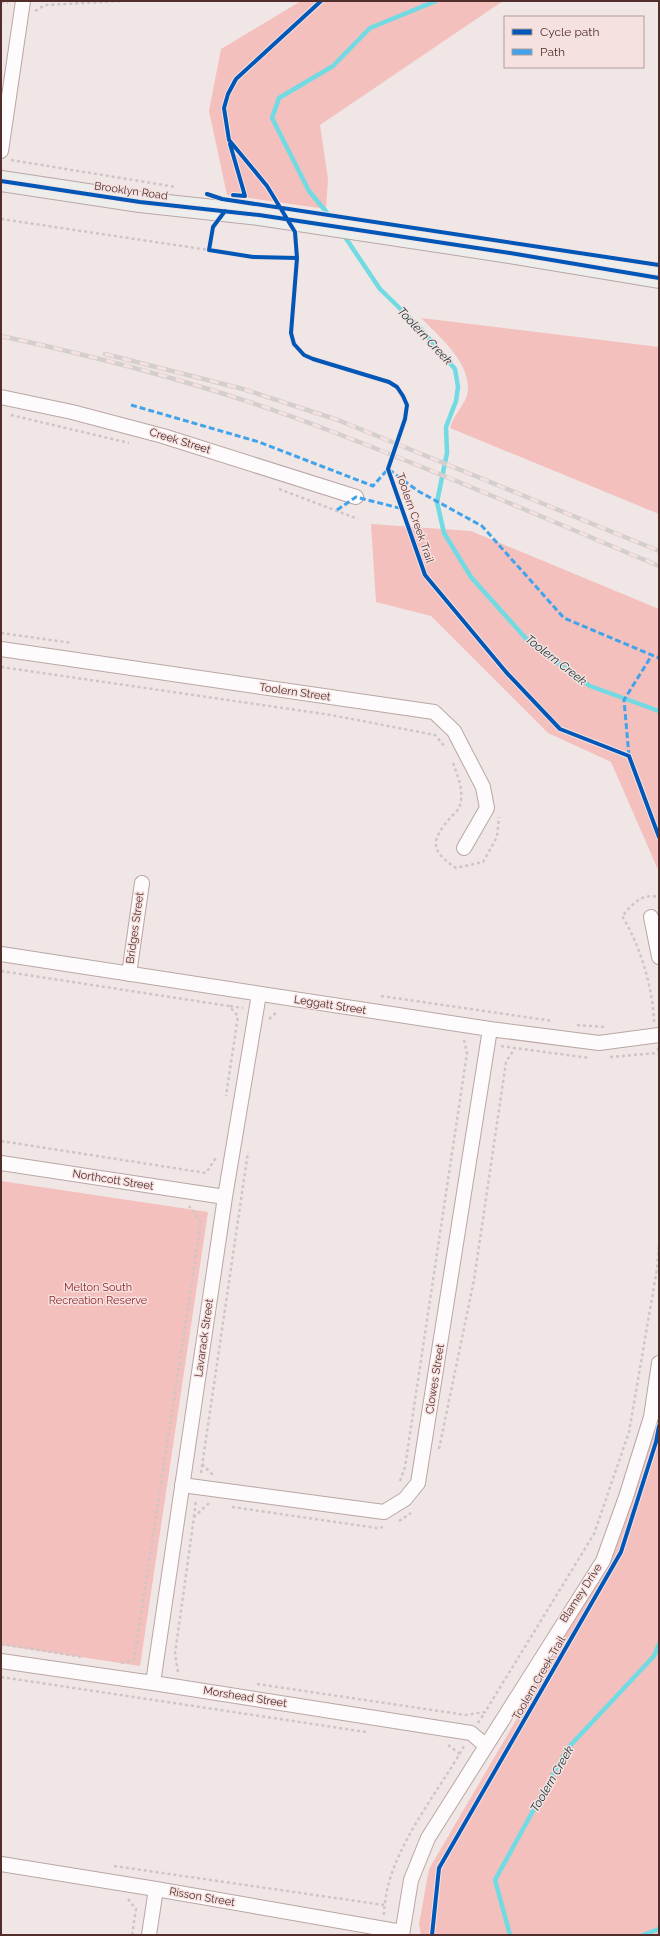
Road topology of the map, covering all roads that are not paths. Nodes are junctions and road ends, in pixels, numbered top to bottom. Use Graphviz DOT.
graph roads {
  1 [pos="23,1"];
  2 [pos="7,156"];
  3 [pos="1,181"];
  4 [pos="659,278"];
  5 [pos="1,397"];
  6 [pos="356,497"];
  7 [pos="1,649"];
  8 [pos="464,848"];
  9 [pos="142,883"];
  10 [pos="651,917"];
  11 [pos="1,954"];
  12 [pos="659,957"];
  13 [pos="129,974"];
  14 [pos="259,994"];
  15 [pos="490,1029"];
  16 [pos="657,1031"];
  17 [pos="1,1163"];
  18 [pos="224,1197"];
  19 [pos="659,1363"];
  20 [pos="182,1486"];
  21 [pos="1,1661"];
  22 [pos="153,1683"];
  23 [pos="485,1745"];
  24 [pos="1,1864"];
  25 [pos="156,1889"];
  26 [pos="402,1934"];
  27 [pos="149,1935"];
  1 -- 2 [label="street"];
  3 -- 4 [label="street, Brooklyn Road"];
  5 -- 6 [label="street, Creek Street"];
  7 -- 8 [label="street, Toolern Street"];
  9 -- 13 [label="street, Bridges Street"];
  10 -- 12 [label="street"];
  11 -- 13 [label="street, Leggatt Street"];
  13 -- 14 [label="street, Leggatt Street"];
  14 -- 15 [label="street, Leggatt Street"];
  14 -- 18 [label="street, Lavarack Street"];
  15 -- 16 [label="street, Leggatt Street"];
  15 -- 20 [label="street, Clowes Street"];
  17 -- 18 [label="street, Northcott Street"];
  18 -- 20 [label="street, Lavarack Street"];
  19 -- 23 [label="street, Blamey Drive"];
  20 -- 22 [label="street, Lavarack Street"];
  21 -- 22 [label="street, Morshead Street"];
  22 -- 23 [label="street, Morshead Street"];
  23 -- 26 [label="street, Blamey Drive"];
  24 -- 25 [label="street, Risson Street"];
  25 -- 26 [label="street, Risson Street"];
  25 -- 27 [label="street"];
}
